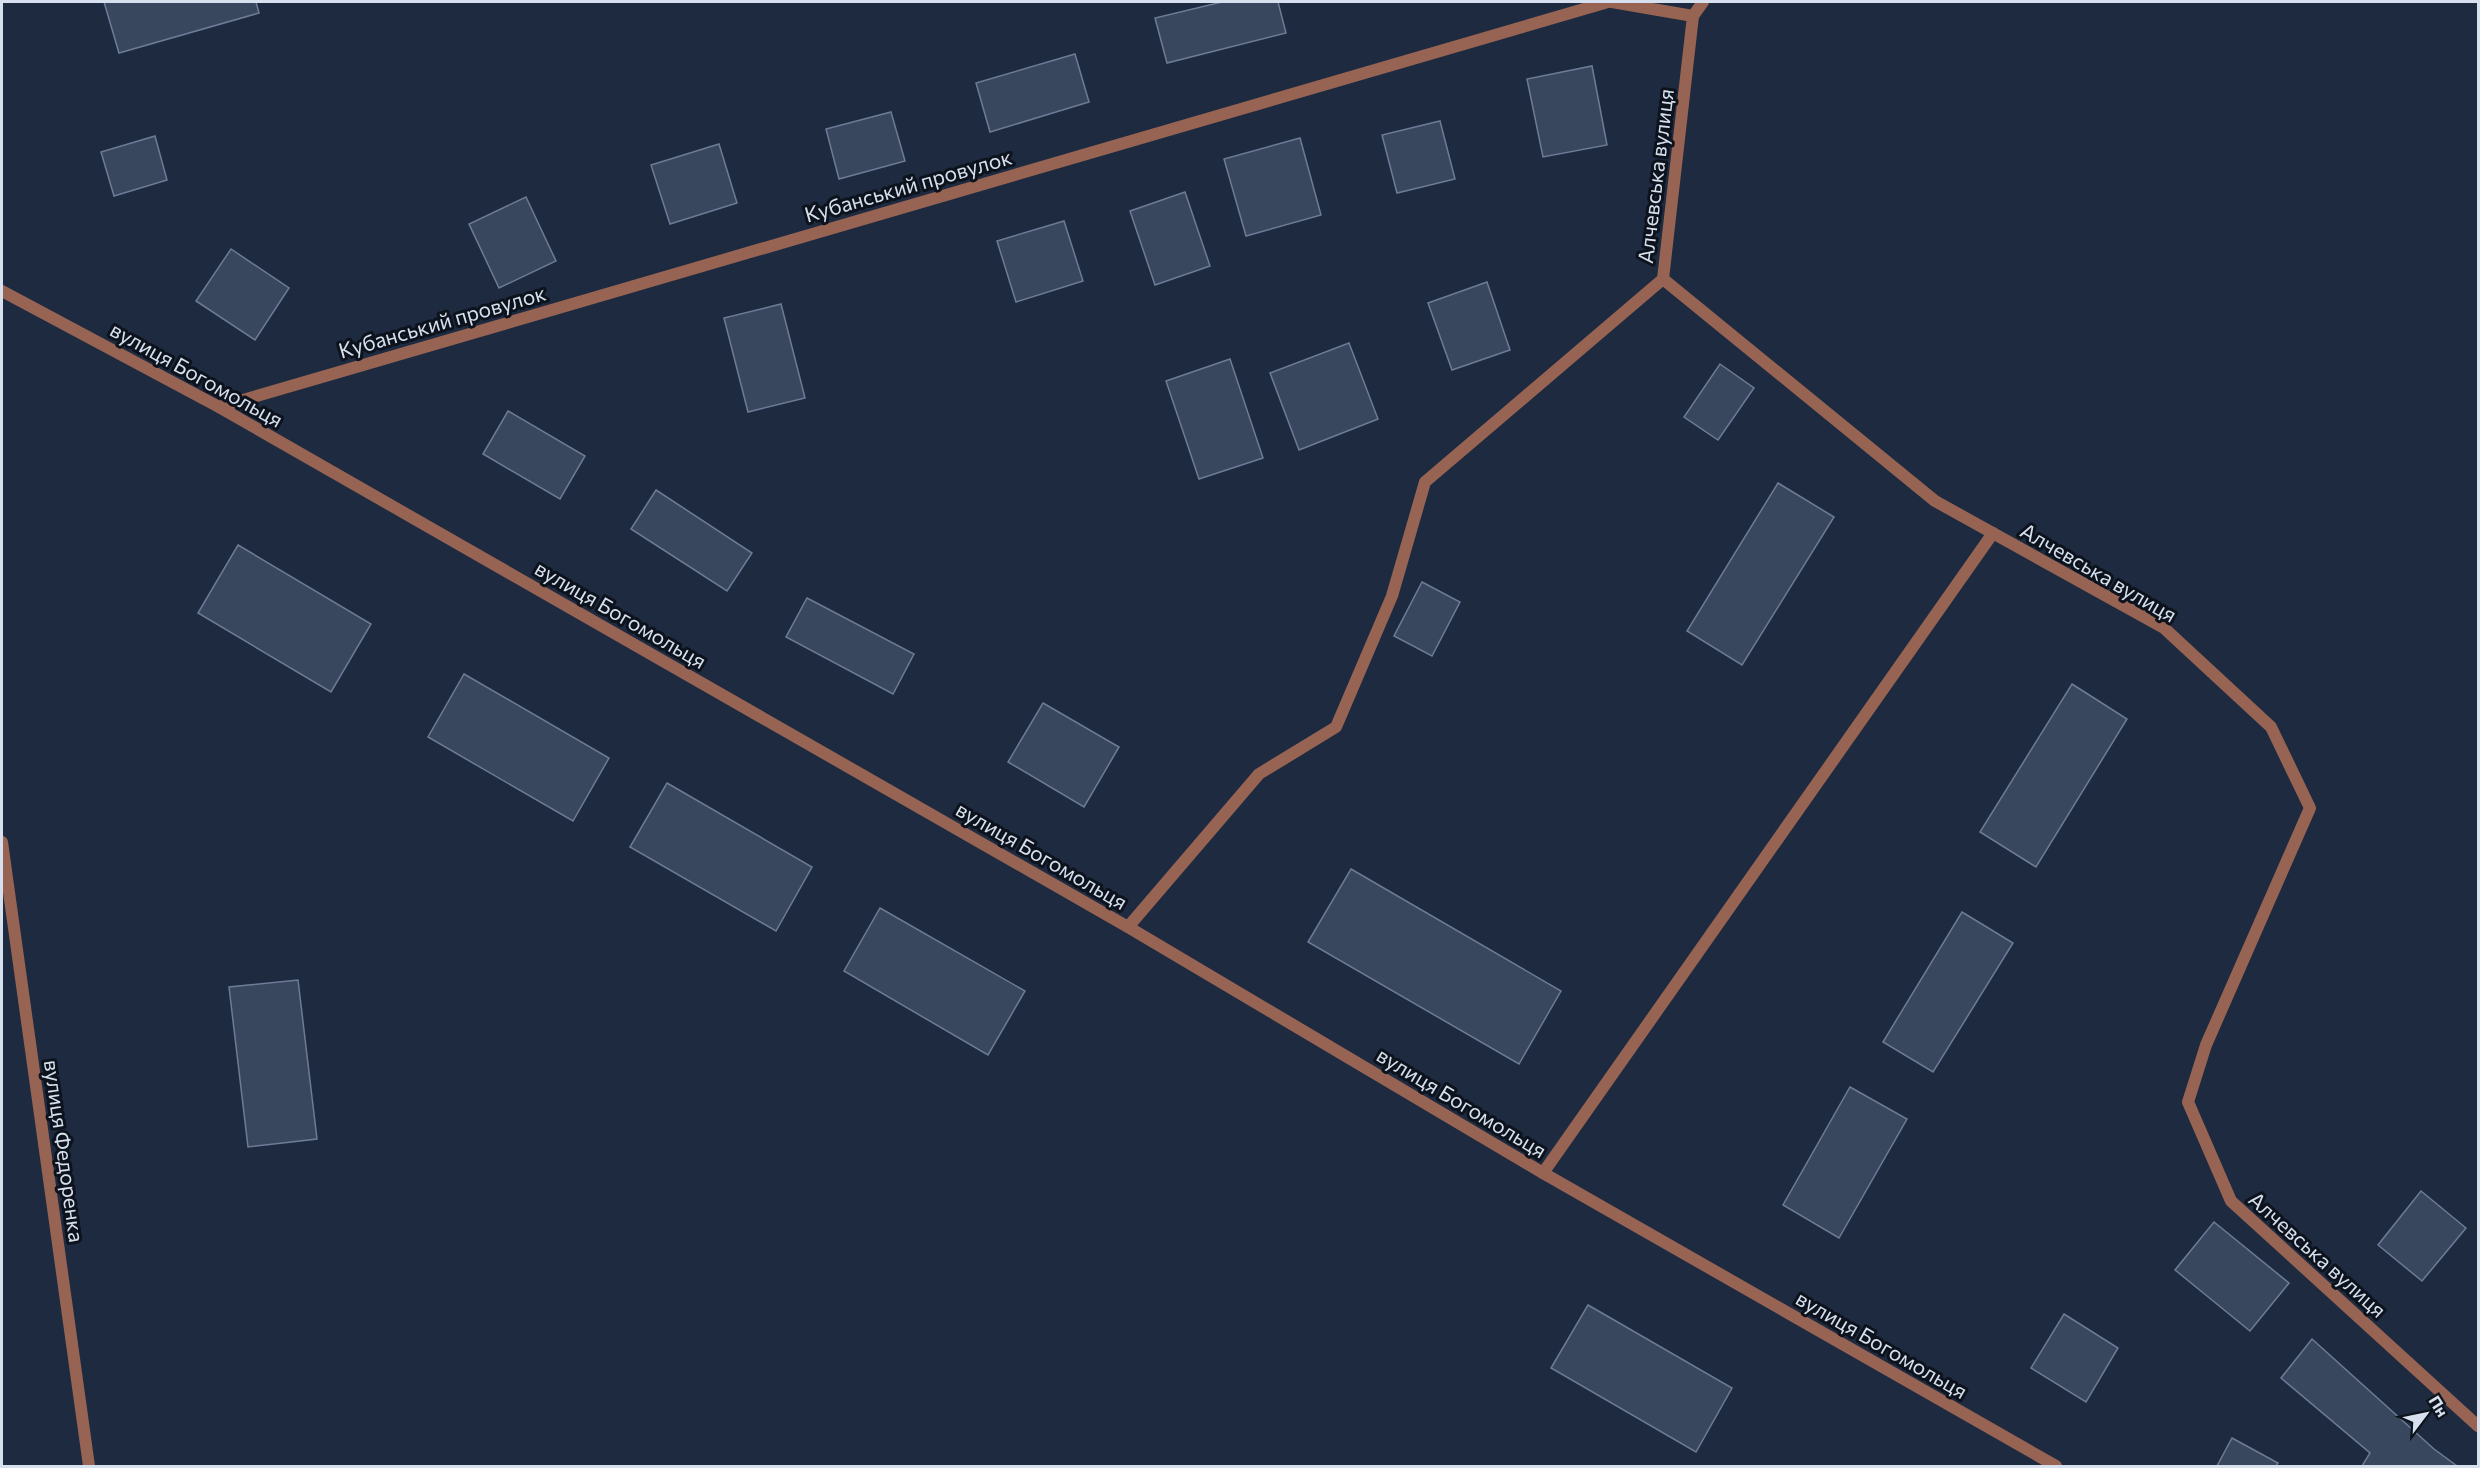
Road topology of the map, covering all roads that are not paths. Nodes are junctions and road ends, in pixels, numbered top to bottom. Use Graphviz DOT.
graph roads {
  1 [pos="1610,2"];
  2 [pos="1703,2"];
  3 [pos="1694,16"];
  4 [pos="1663,279"];
  5 [pos="2,291"];
  6 [pos="219,407"];
  7 [pos="1993,533"];
  8 [pos="2,842"];
  9 [pos="1128,927"];
  10 [pos="1543,1173"];
  11 [pos="2478,1426"];
  12 [pos="89,1467"];
  13 [pos="2056,1467"];
  1 -- 3 [label="street, Кубанський провулок"];
  1 -- 6 [label="street, Кубанський провулок"];
  2 -- 3 [label="street"];
  3 -- 4 [label="street, Алчевська вулиця"];
  4 -- 7 [label="street, Алчевська вулиця"];
  4 -- 9 [label="street"];
  5 -- 6 [label="street, вулиця Богомольця"];
  6 -- 9 [label="street, вулиця Богомольця"];
  7 -- 10 [label="street"];
  7 -- 11 [label="street, Алчевська вулиця"];
  8 -- 12 [label="street, вулиця Федоренка"];
  9 -- 10 [label="street, вулиця Богомольця"];
  10 -- 13 [label="street, вулиця Богомольця"];
}
